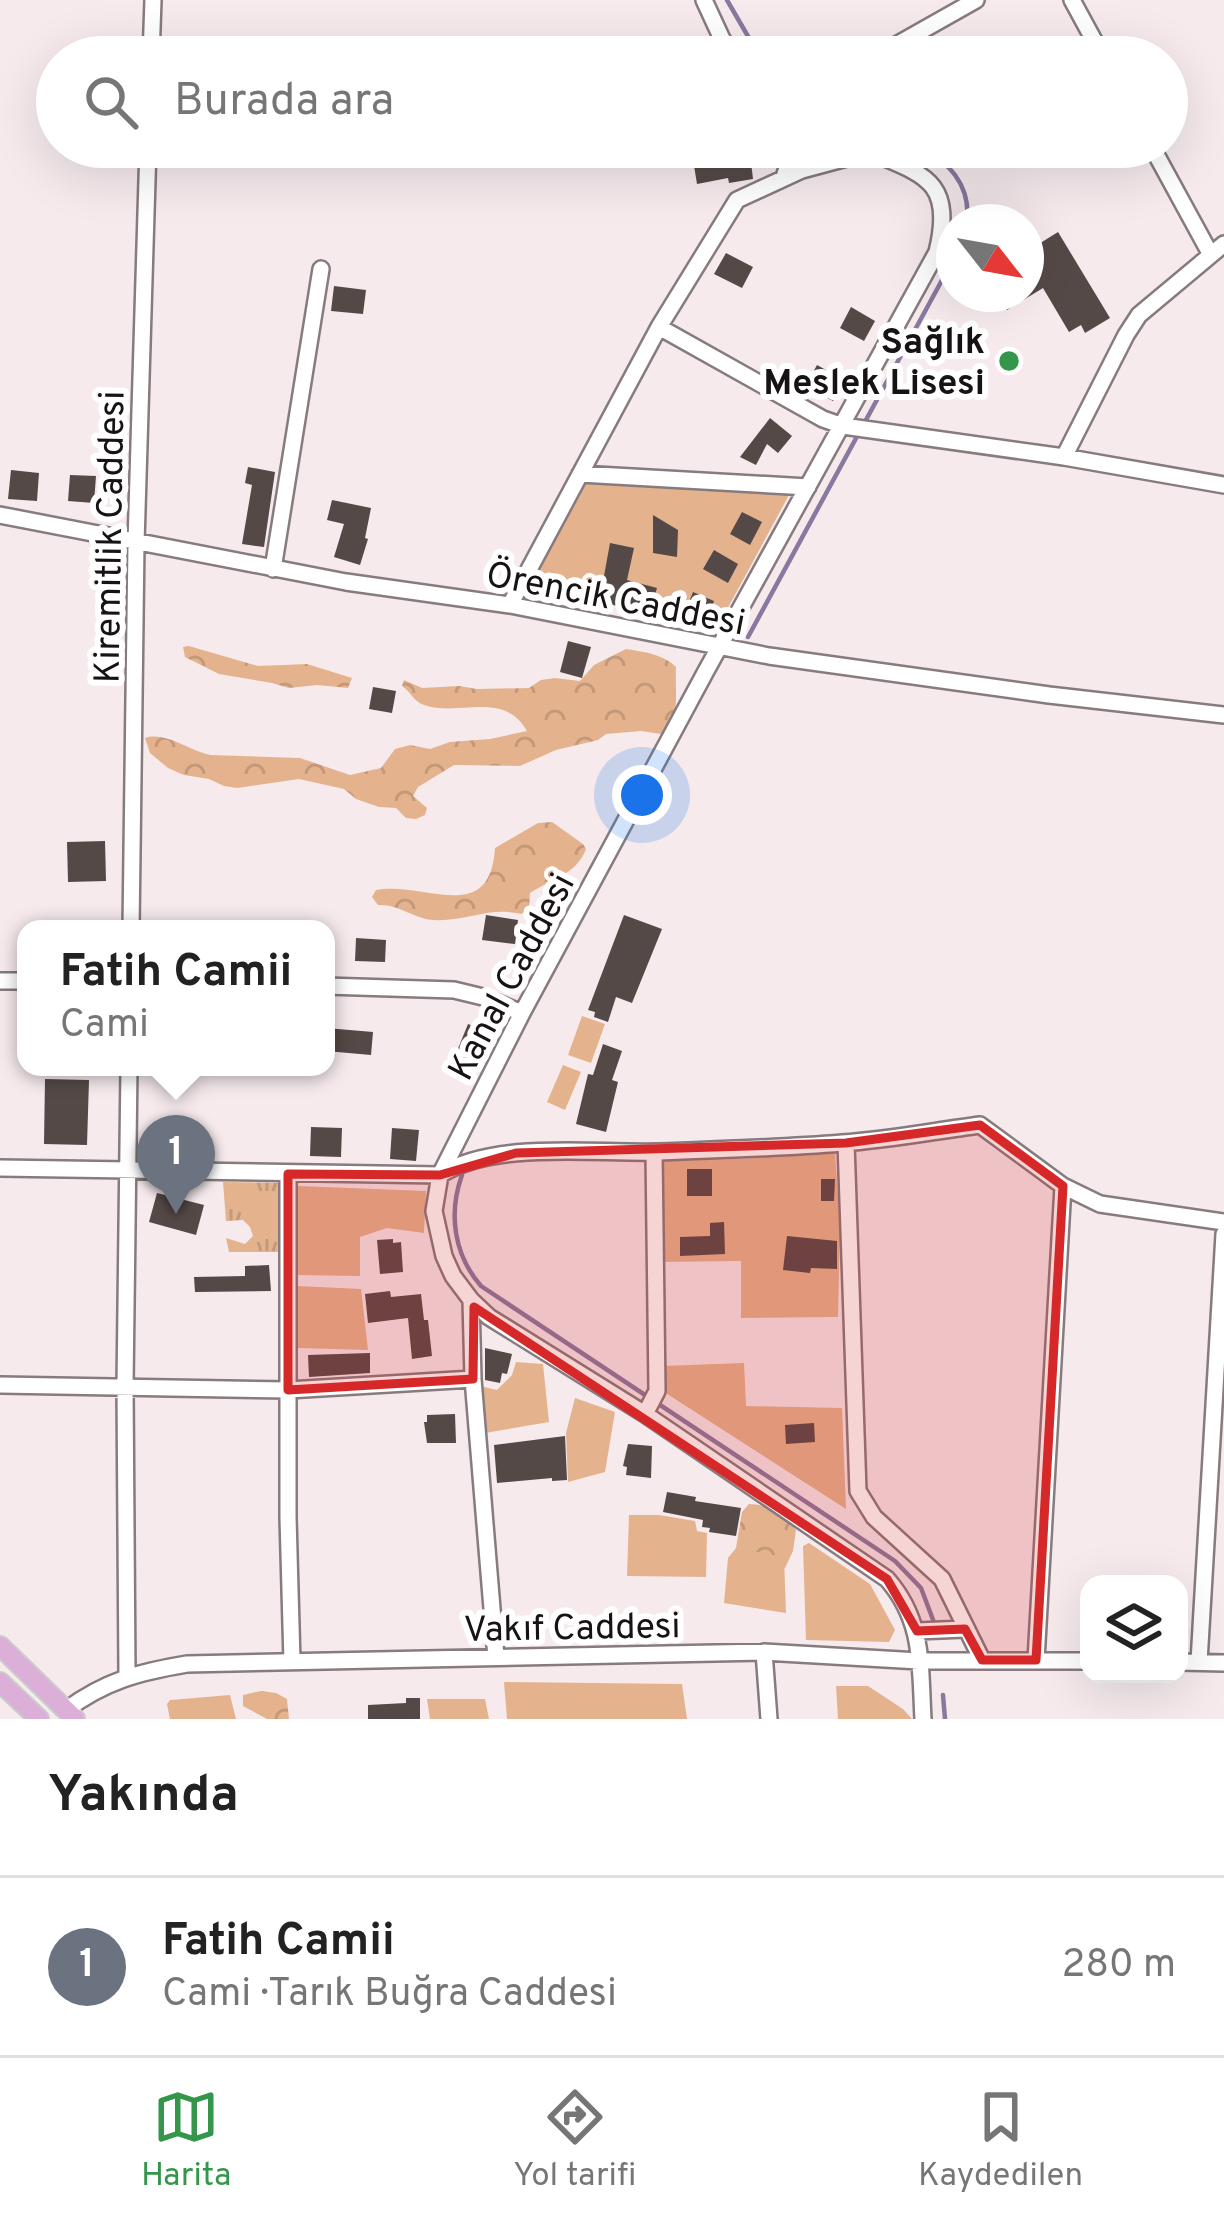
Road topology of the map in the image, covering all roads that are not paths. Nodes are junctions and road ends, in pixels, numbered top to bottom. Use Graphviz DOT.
graph roads {
  1 [pos="153,0"];
  2 [pos="704,0"];
  3 [pos="976,0"];
  4 [pos="1072,0"];
  5 [pos="152,36"];
  6 [pos="721,36"];
  7 [pos="912,36"];
  8 [pos="1092,36"];
  9 [pos="147,168"];
  10 [pos="787,168"];
  11 [pos="811,168"];
  12 [pos="903,168"];
  13 [pos="1165,168"];
  14 [pos="784,177"];
  15 [pos="1217,249"];
  16 [pos="321,269"];
  17 [pos="659,327"];
  18 [pos="847,426"];
  19 [pos="1064,457"];
  20 [pos="580,474"];
  21 [pos="1224,485"];
  22 [pos="808,487"];
  23 [pos="0,514"];
  24 [pos="136,543"];
  25 [pos="273,569"];
  26 [pos="510,605"];
  27 [pos="720,646"];
  28 [pos="1224,715"];
  29 [pos="131,920"];
  30 [pos="335,986"];
  31 [pos="522,1013"];
  32 [pos="129,1076"];
  33 [pos="846,1143"];
  34 [pos="654,1152"];
  35 [pos="0,1168"];
  36 [pos="128,1170"];
  37 [pos="447,1170"];
  38 [pos="288,1174"];
  39 [pos="1063,1186"];
  40 [pos="1224,1222"];
  41 [pos="1224,1234"];
  42 [pos="471,1300"];
  43 [pos="473,1379"];
  44 [pos="0,1384"];
  45 [pos="125,1386"];
  46 [pos="288,1390"];
  47 [pos="645,1414"];
  48 [pos="1218,1458"];
  49 [pos="965,1629"];
  50 [pos="917,1631"];
  51 [pos="0,1646"];
  52 [pos="764,1652"];
  53 [pos="496,1657"];
  54 [pos="975,1660"];
  55 [pos="1036,1660"];
  56 [pos="920,1661"];
  57 [pos="1080,1661"];
  58 [pos="292,1662"];
  59 [pos="1188,1662"];
  60 [pos="1199,1662"];
  61 [pos="1224,1663"];
  62 [pos="128,1676"];
  63 [pos="0,1682"];
  64 [pos="70,1716"];
  65 [pos="41,1719"];
  66 [pos="769,1719"];
  67 [pos="923,1719"];
  1 -- 5 [label="street"];
  2 -- 6 [label="street"];
  3 -- 7 [label="street"];
  4 -- 8 [label="street"];
  9 -- 24 [label="street, Kiremitlik Caddesi"];
  10 -- 14 [label="street"];
  11 -- 14 [label="street"];
  12 -- 18 [label="street, Kanal Caddesi"];
  13 -- 15 [label="street"];
  14 -- 17 [label="street"];
  15 -- 19 [label="street"];
  16 -- 25 [label="street"];
  17 -- 18 [label="street"];
  17 -- 20 [label="street"];
  18 -- 19 [label="street"];
  18 -- 22 [label="street, Kanal Caddesi"];
  19 -- 21 [label="street"];
  20 -- 22 [label="street"];
  20 -- 26 [label="street"];
  22 -- 27 [label="street, Kanal Caddesi"];
  23 -- 24 [label="street, Örencik Caddesi"];
  24 -- 25 [label="street, Örencik Caddesi"];
  24 -- 29 [label="street, Kiremitlik Caddesi"];
  25 -- 26 [label="street, Örencik Caddesi"];
  26 -- 27 [label="street, Örencik Caddesi"];
  27 -- 28 [label="street, Örencik Caddesi"];
  27 -- 31 [label="street, Kanal Caddesi"];
  30 -- 31 [label="street"];
  31 -- 37 [label="street, Kanal Caddesi"];
  32 -- 36 [label="street"];
  33 -- 34 [label="street"];
  33 -- 39 [label="street"];
  33 -- 49 [label="street"];
  34 -- 37 [label="street"];
  34 -- 47 [label="street"];
  35 -- 36 [label="street"];
  36 -- 38 [label="street"];
  36 -- 45 [label="street"];
  37 -- 38 [label="street"];
  37 -- 42 [label="street, Kanal Caddesi"];
  38 -- 46 [label="street"];
  39 -- 40 [label="street"];
  39 -- 55 [label="street"];
  41 -- 48 [label="street"];
  42 -- 43 [label="street"];
  42 -- 47 [label="street, Kanal Caddesi"];
  43 -- 46 [label="street"];
  43 -- 53 [label="street"];
  44 -- 45 [label="street"];
  45 -- 46 [label="street"];
  45 -- 62 [label="street"];
  46 -- 58 [label="street"];
  47 -- 50 [label="street, Kanal Caddesi"];
  48 -- 60 [label="street"];
  49 -- 50 [label="street"];
  49 -- 54 [label="street"];
  50 -- 56 [label="street, Kanal Caddesi"];
  51 -- 64 [label="main road"];
  52 -- 53 [label="street, Vakıf Caddesi"];
  52 -- 56 [label="street, Vakıf Caddesi"];
  52 -- 66 [label="street"];
  53 -- 58 [label="street, Vakıf Caddesi"];
  54 -- 55 [label="street, Vakıf Caddesi"];
  54 -- 56 [label="street, Vakıf Caddesi"];
  55 -- 57 [label="street, Vakıf Caddesi"];
  56 -- 67 [label="street, Kanal Caddesi"];
  58 -- 62 [label="street, Vakıf Caddesi"];
  59 -- 60 [label="street"];
  60 -- 61 [label="street"];
  62 -- 64 [label="street, Vakıf Caddesi"];
  63 -- 65 [label="main road"];
  64 -- 65 [label="main road"];
}
